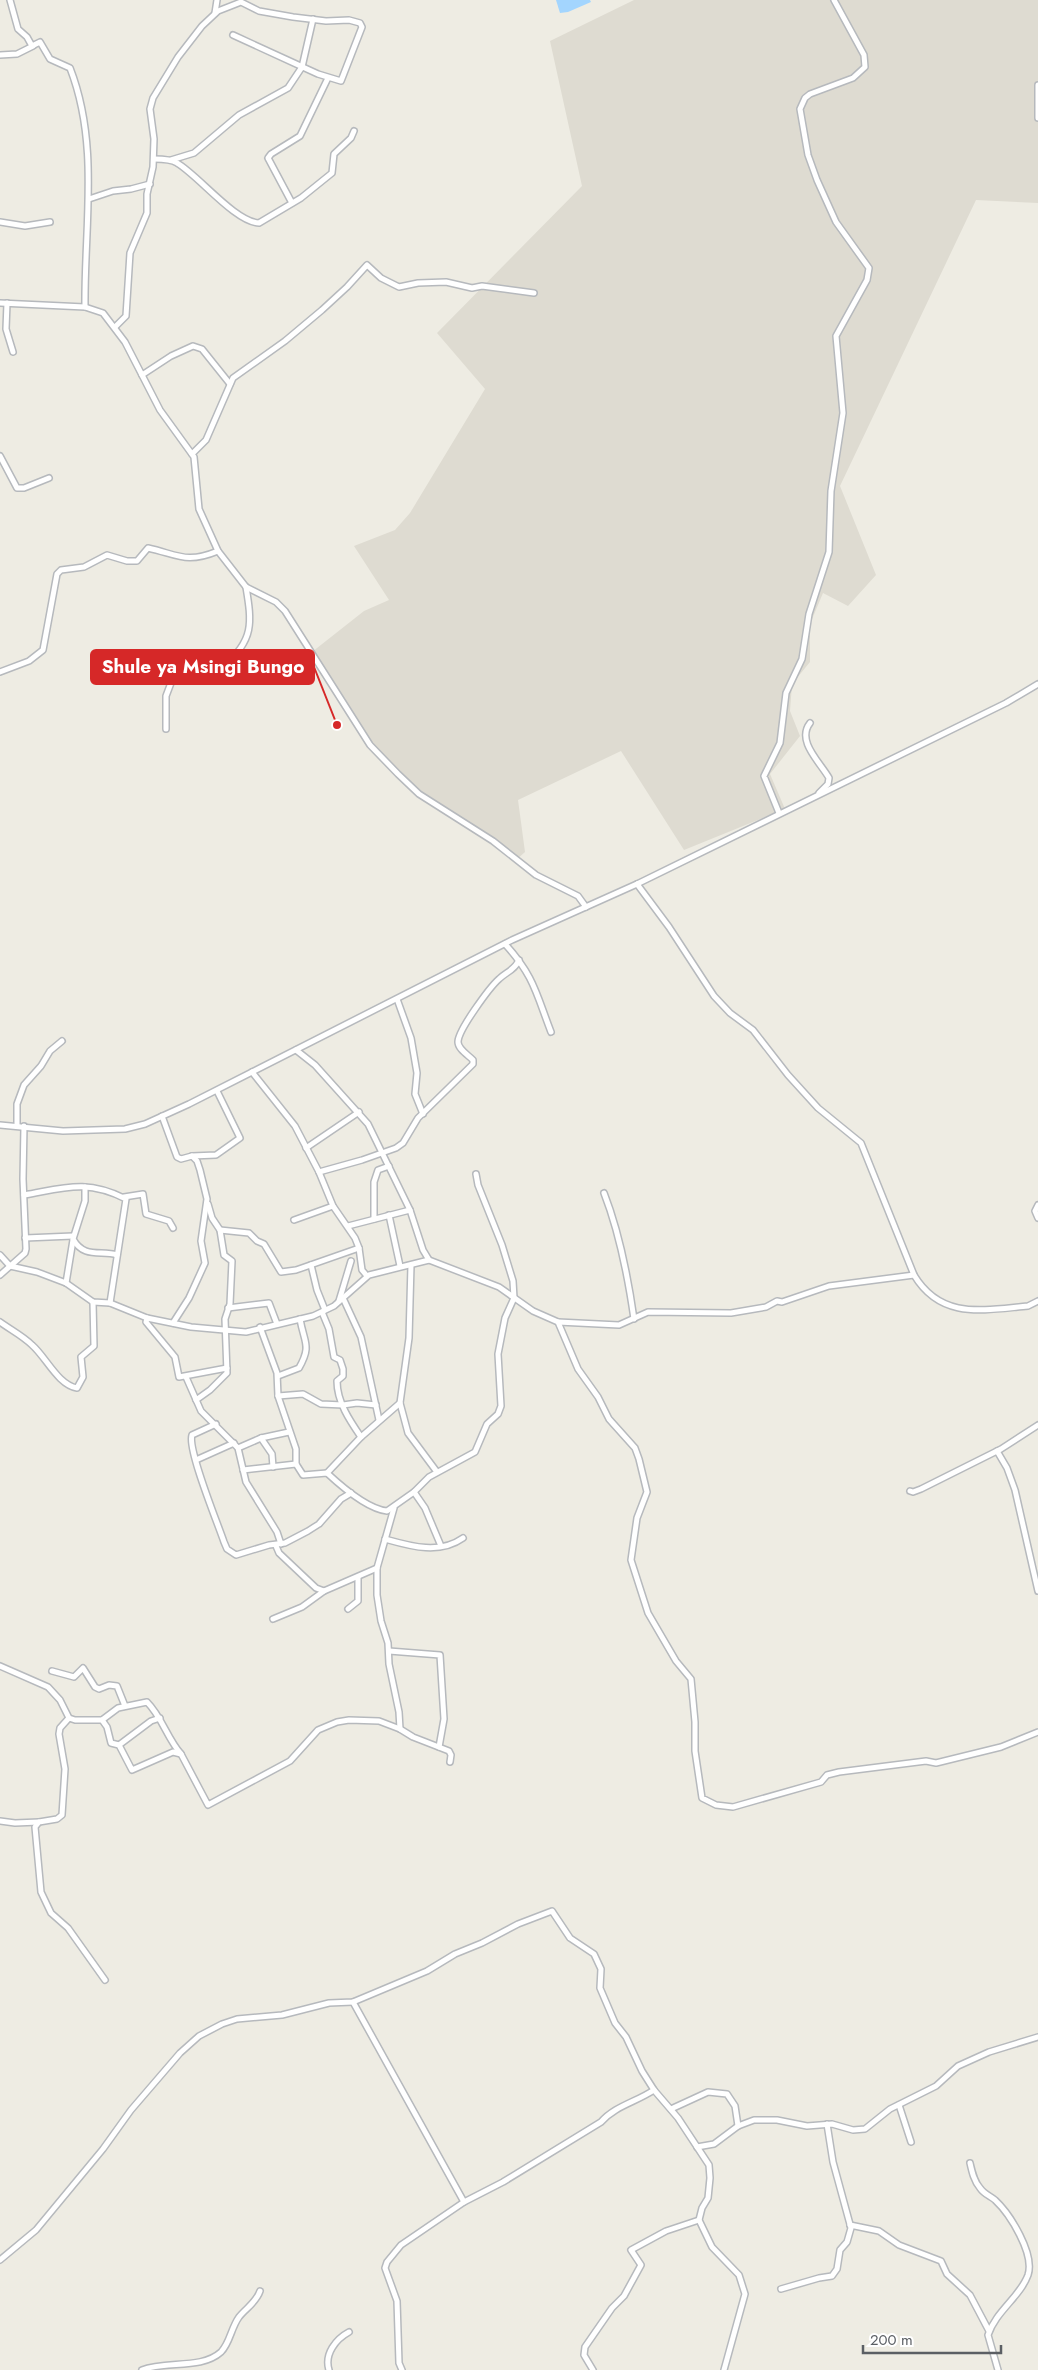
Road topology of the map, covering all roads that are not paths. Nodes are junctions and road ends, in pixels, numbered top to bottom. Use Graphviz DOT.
graph roads {
  1 [pos="10,0"];
  2 [pos="217,0"];
  3 [pos="834,0"];
  4 [pos="215,13"];
  5 [pos="313,19"];
  6 [pos="232,35"];
  7 [pos="33,46"];
  8 [pos="0,56"];
  9 [pos="302,67"];
  10 [pos="328,78"];
  11 [pos="1038,85"];
  12 [pos="1038,118"];
  13 [pos="354,131"];
  14 [pos="154,159"];
  15 [pos="172,160"];
  16 [pos="150,184"];
  17 [pos="89,199"];
  18 [pos="292,203"];
  19 [pos="0,222"];
  20 [pos="50,222"];
  21 [pos="534,293"];
  22 [pos="0,303"];
  23 [pos="7,303"];
  24 [pos="85,307"];
  25 [pos="115,327"];
  26 [pos="13,352"];
  27 [pos="142,376"];
  28 [pos="230,384"];
  29 [pos="192,454"];
  30 [pos="0,456"];
  31 [pos="49,478"];
  32 [pos="218,551"];
  33 [pos="246,587"];
  34 [pos="0,672"];
  35 [pos="1038,684"];
  36 [pos="810,723"];
  37 [pos="166,729"];
  38 [pos="817,795"];
  39 [pos="779,813"];
  40 [pos="637,884"];
  41 [pos="586,907"];
  42 [pos="504,944"];
  43 [pos="519,960"];
  44 [pos="397,999"];
  45 [pos="551,1032"];
  46 [pos="62,1041"];
  47 [pos="296,1050"];
  48 [pos="252,1072"];
  49 [pos="217,1091"];
  50 [pos="359,1112"];
  51 [pos="423,1114"];
  52 [pos="162,1116"];
  53 [pos="16,1125"];
  54 [pos="0,1126"];
  55 [pos="24,1126"];
  56 [pos="306,1148"];
  57 [pos="382,1153"];
  58 [pos="192,1156"];
  59 [pos="389,1166"];
  60 [pos="319,1172"];
  61 [pos="476,1174"];
  62 [pos="85,1187"];
  63 [pos="604,1193"];
  64 [pos="24,1194"];
  65 [pos="123,1197"];
  66 [pos="207,1202"];
  67 [pos="1038,1205"];
  68 [pos="333,1206"];
  69 [pos="410,1210"];
  70 [pos="389,1215"];
  71 [pos="1038,1218"];
  72 [pos="294,1220"];
  73 [pos="374,1220"];
  74 [pos="348,1226"];
  75 [pos="173,1228"];
  76 [pos="220,1230"];
  77 [pos="73,1237"];
  78 [pos="25,1238"];
  79 [pos="359,1248"];
  80 [pos="0,1255"];
  81 [pos="117,1255"];
  82 [pos="351,1260"];
  83 [pos="429,1260"];
  84 [pos="311,1265"];
  85 [pos="411,1265"];
  86 [pos="10,1266"];
  87 [pos="400,1266"];
  88 [pos="0,1275"];
  89 [pos="914,1275"];
  90 [pos="367,1276"];
  91 [pos="66,1283"];
  92 [pos="343,1298"];
  93 [pos="514,1298"];
  94 [pos="1038,1301"];
  95 [pos="93,1302"];
  96 [pos="338,1302"];
  97 [pos="110,1303"];
  98 [pos="228,1308"];
  99 [pos="324,1311"];
  100 [pos="147,1318"];
  101 [pos="300,1319"];
  102 [pos="634,1319"];
  103 [pos="0,1322"];
  104 [pos="558,1322"];
  105 [pos="173,1323"];
  106 [pos="277,1324"];
  107 [pos="260,1327"];
  108 [pos="225,1329"];
  109 [pos="227,1368"];
  110 [pos="278,1376"];
  111 [pos="186,1377"];
  112 [pos="278,1396"];
  113 [pos="196,1400"];
  114 [pos="400,1403"];
  115 [pos="342,1405"];
  116 [pos="376,1405"];
  117 [pos="379,1420"];
  118 [pos="216,1424"];
  119 [pos="1038,1425"];
  120 [pos="289,1432"];
  121 [pos="361,1437"];
  122 [pos="262,1438"];
  123 [pos="236,1446"];
  124 [pos="997,1451"];
  125 [pos="196,1460"];
  126 [pos="296,1464"];
  127 [pos="273,1467"];
  128 [pos="243,1470"];
  129 [pos="437,1472"];
  130 [pos="327,1473"];
  131 [pos="910,1491"];
  132 [pos="414,1492"];
  133 [pos="351,1493"];
  134 [pos="394,1508"];
  135 [pos="463,1538"];
  136 [pos="385,1539"];
  137 [pos="279,1545"];
  138 [pos="441,1546"];
  139 [pos="377,1568"];
  140 [pos="358,1577"];
  141 [pos="324,1591"];
  142 [pos="1038,1591"];
  143 [pos="348,1609"];
  144 [pos="273,1619"];
  145 [pos="389,1651"];
  146 [pos="0,1666"];
  147 [pos="6,1669"];
  148 [pos="52,1671"];
  149 [pos="0,1672"];
  150 [pos="125,1706"];
  151 [pos="69,1718"];
  152 [pos="160,1718"];
  153 [pos="102,1720"];
  154 [pos="400,1728"];
  155 [pos="1038,1732"];
  156 [pos="119,1745"];
  157 [pos="440,1747"];
  158 [pos="182,1754"];
  159 [pos="450,1762"];
  160 [pos="0,1821"];
  161 [pos="39,1822"];
  162 [pos="105,1980"];
  163 [pos="353,2002"];
  164 [pos="1038,2037"];
  165 [pos="654,2090"];
  166 [pos="898,2104"];
  167 [pos="671,2109"];
  168 [pos="826,2124"];
  169 [pos="738,2126"];
  170 [pos="911,2142"];
  171 [pos="697,2147"];
  172 [pos="970,2163"];
  173 [pos="464,2202"];
  174 [pos="699,2220"];
  175 [pos="850,2225"];
  176 [pos="0,2260"];
  177 [pos="781,2290"];
  178 [pos="260,2291"];
  179 [pos="989,2331"];
  180 [pos="349,2332"];
  181 [pos="142,2370"];
  182 [pos="329,2370"];
  183 [pos="402,2370"];
  184 [pos="594,2370"];
  185 [pos="724,2370"];
  186 [pos="998,2370"];
  1 -- 7 [label="street"];
  2 -- 4 [label="street"];
  3 -- 39 [label="street"];
  4 -- 5 [label="street"];
  4 -- 14 [label="street"];
  5 -- 9 [label="street"];
  5 -- 10 [label="street"];
  6 -- 9 [label="street"];
  7 -- 8 [label="street"];
  7 -- 17 [label="street"];
  9 -- 10 [label="street"];
  9 -- 15 [label="street"];
  10 -- 18 [label="street"];
  11 -- 12 [label="street"];
  13 -- 18 [label="street"];
  14 -- 15 [label="street"];
  14 -- 16 [label="street"];
  15 -- 18 [label="street"];
  16 -- 17 [label="street"];
  16 -- 25 [label="street"];
  17 -- 24 [label="street"];
  19 -- 20 [label="street"];
  21 -- 28 [label="street"];
  22 -- 23 [label="street"];
  23 -- 24 [label="street"];
  23 -- 26 [label="street"];
  24 -- 25 [label="street"];
  25 -- 27 [label="street"];
  27 -- 28 [label="street"];
  27 -- 29 [label="street"];
  28 -- 29 [label="street"];
  29 -- 32 [label="street"];
  30 -- 31 [label="street"];
  32 -- 33 [label="street"];
  32 -- 34 [label="street"];
  33 -- 37 [label="street"];
  33 -- 41 [label="street"];
  35 -- 38 [label="street"];
  36 -- 38 [label="street"];
  38 -- 39 [label="street"];
  39 -- 40 [label="street"];
  40 -- 41 [label="street"];
  40 -- 89 [label="street"];
  41 -- 42 [label="street"];
  42 -- 43 [label="street"];
  42 -- 44 [label="street"];
  43 -- 45 [label="street"];
  43 -- 51 [label="street"];
  44 -- 47 [label="street"];
  44 -- 51 [label="street"];
  46 -- 53 [label="street"];
  47 -- 48 [label="street"];
  47 -- 50 [label="street"];
  48 -- 49 [label="street"];
  48 -- 56 [label="street"];
  49 -- 52 [label="street"];
  49 -- 58 [label="street"];
  50 -- 56 [label="street"];
  50 -- 57 [label="street"];
  51 -- 57 [label="street"];
  52 -- 55 [label="street"];
  52 -- 58 [label="street"];
  53 -- 54 [label="street"];
  53 -- 55 [label="street"];
  55 -- 64 [label="street"];
  56 -- 60 [label="street"];
  57 -- 59 [label="street"];
  57 -- 60 [label="street"];
  58 -- 66 [label="street"];
  59 -- 69 [label="street"];
  59 -- 73 [label="street"];
  60 -- 68 [label="street"];
  61 -- 93 [label="street"];
  62 -- 64 [label="street"];
  62 -- 65 [label="street"];
  62 -- 77 [label="street"];
  63 -- 102 [label="street"];
  64 -- 78 [label="street"];
  65 -- 75 [label="street"];
  65 -- 81 [label="street"];
  66 -- 76 [label="street"];
  66 -- 105 [label="street"];
  67 -- 71 [label="street"];
  68 -- 72 [label="street"];
  68 -- 74 [label="street"];
  69 -- 70 [label="street"];
  69 -- 83 [label="street"];
  70 -- 73 [label="street"];
  70 -- 87 [label="street"];
  73 -- 74 [label="street"];
  74 -- 79 [label="street"];
  76 -- 84 [label="street"];
  76 -- 98 [label="street"];
  77 -- 78 [label="street"];
  77 -- 81 [label="street"];
  77 -- 91 [label="street"];
  78 -- 86 [label="street"];
  79 -- 84 [label="street"];
  79 -- 90 [label="street"];
  80 -- 86 [label="street"];
  81 -- 97 [label="street"];
  82 -- 96 [label="street"];
  83 -- 85 [label="street"];
  83 -- 93 [label="street"];
  84 -- 99 [label="street"];
  85 -- 87 [label="street"];
  85 -- 114 [label="street"];
  86 -- 88 [label="street"];
  86 -- 91 [label="street"];
  87 -- 90 [label="street"];
  89 -- 94 [label="street"];
  89 -- 102 [label="street"];
  90 -- 92 [label="street"];
  91 -- 95 [label="street"];
  92 -- 96 [label="street"];
  92 -- 116 [label="street"];
  93 -- 104 [label="street"];
  93 -- 129 [label="street"];
  95 -- 97 [label="street"];
  95 -- 103 [label="street"];
  96 -- 99 [label="street"];
  97 -- 100 [label="street"];
  98 -- 106 [label="street"];
  98 -- 108 [label="street"];
  99 -- 101 [label="street"];
  99 -- 115 [label="street"];
  100 -- 105 [label="street"];
  100 -- 111 [label="street"];
  101 -- 106 [label="street"];
  101 -- 110 [label="street"];
  102 -- 104 [label="street"];
  104 -- 155 [label="street"];
  105 -- 108 [label="street"];
  106 -- 107 [label="street"];
  107 -- 108 [label="street"];
  107 -- 110 [label="street"];
  108 -- 109 [label="street"];
  109 -- 111 [label="street"];
  109 -- 113 [label="street"];
  110 -- 112 [label="street"];
  111 -- 113 [label="street"];
  112 -- 115 [label="street"];
  112 -- 120 [label="street"];
  113 -- 118 [label="street"];
  114 -- 117 [label="street"];
  114 -- 129 [label="street"];
  115 -- 116 [label="street"];
  115 -- 121 [label="street"];
  116 -- 117 [label="street"];
  117 -- 121 [label="street"];
  118 -- 123 [label="street"];
  118 -- 125 [label="street"];
  119 -- 124 [label="street"];
  120 -- 122 [label="street"];
  120 -- 126 [label="street"];
  121 -- 130 [label="street"];
  122 -- 123 [label="street"];
  122 -- 127 [label="street"];
  123 -- 125 [label="street"];
  123 -- 128 [label="street"];
  124 -- 131 [label="street"];
  124 -- 142 [label="street"];
  125 -- 137 [label="street"];
  126 -- 127 [label="street"];
  126 -- 130 [label="street"];
  127 -- 128 [label="street"];
  128 -- 137 [label="street"];
  129 -- 132 [label="street"];
  130 -- 133 [label="street"];
  132 -- 134 [label="street"];
  132 -- 138 [label="street"];
  133 -- 134 [label="street"];
  133 -- 137 [label="street"];
  134 -- 136 [label="street"];
  135 -- 138 [label="street"];
  136 -- 138 [label="street"];
  136 -- 139 [label="street"];
  137 -- 141 [label="street"];
  139 -- 140 [label="street"];
  139 -- 145 [label="street"];
  140 -- 141 [label="street"];
  140 -- 143 [label="street"];
  141 -- 144 [label="street"];
  145 -- 154 [label="street"];
  145 -- 157 [label="street"];
  146 -- 147 [label="street"];
  147 -- 149 [label="street"];
  147 -- 151 [label="street"];
  148 -- 150 [label="street"];
  150 -- 152 [label="street"];
  150 -- 153 [label="street"];
  151 -- 153 [label="street"];
  151 -- 161 [label="street"];
  152 -- 156 [label="street"];
  152 -- 158 [label="street"];
  153 -- 156 [label="street"];
  154 -- 157 [label="street"];
  154 -- 158 [label="street"];
  156 -- 158 [label="street"];
  157 -- 159 [label="street"];
  160 -- 161 [label="street"];
  161 -- 162 [label="street"];
  163 -- 165 [label="street"];
  163 -- 173 [label="street"];
  163 -- 176 [label="street"];
  164 -- 166 [label="street"];
  165 -- 167 [label="street"];
  165 -- 173 [label="street"];
  166 -- 168 [label="street"];
  166 -- 170 [label="street"];
  167 -- 169 [label="street"];
  167 -- 171 [label="street"];
  168 -- 169 [label="street"];
  168 -- 175 [label="street"];
  169 -- 171 [label="street"];
  171 -- 174 [label="street"];
  172 -- 179 [label="street"];
  173 -- 183 [label="street"];
  174 -- 184 [label="street"];
  174 -- 185 [label="street"];
  175 -- 177 [label="street"];
  175 -- 179 [label="street"];
  178 -- 181 [label="street"];
  179 -- 186 [label="street"];
  180 -- 182 [label="street"];
}
